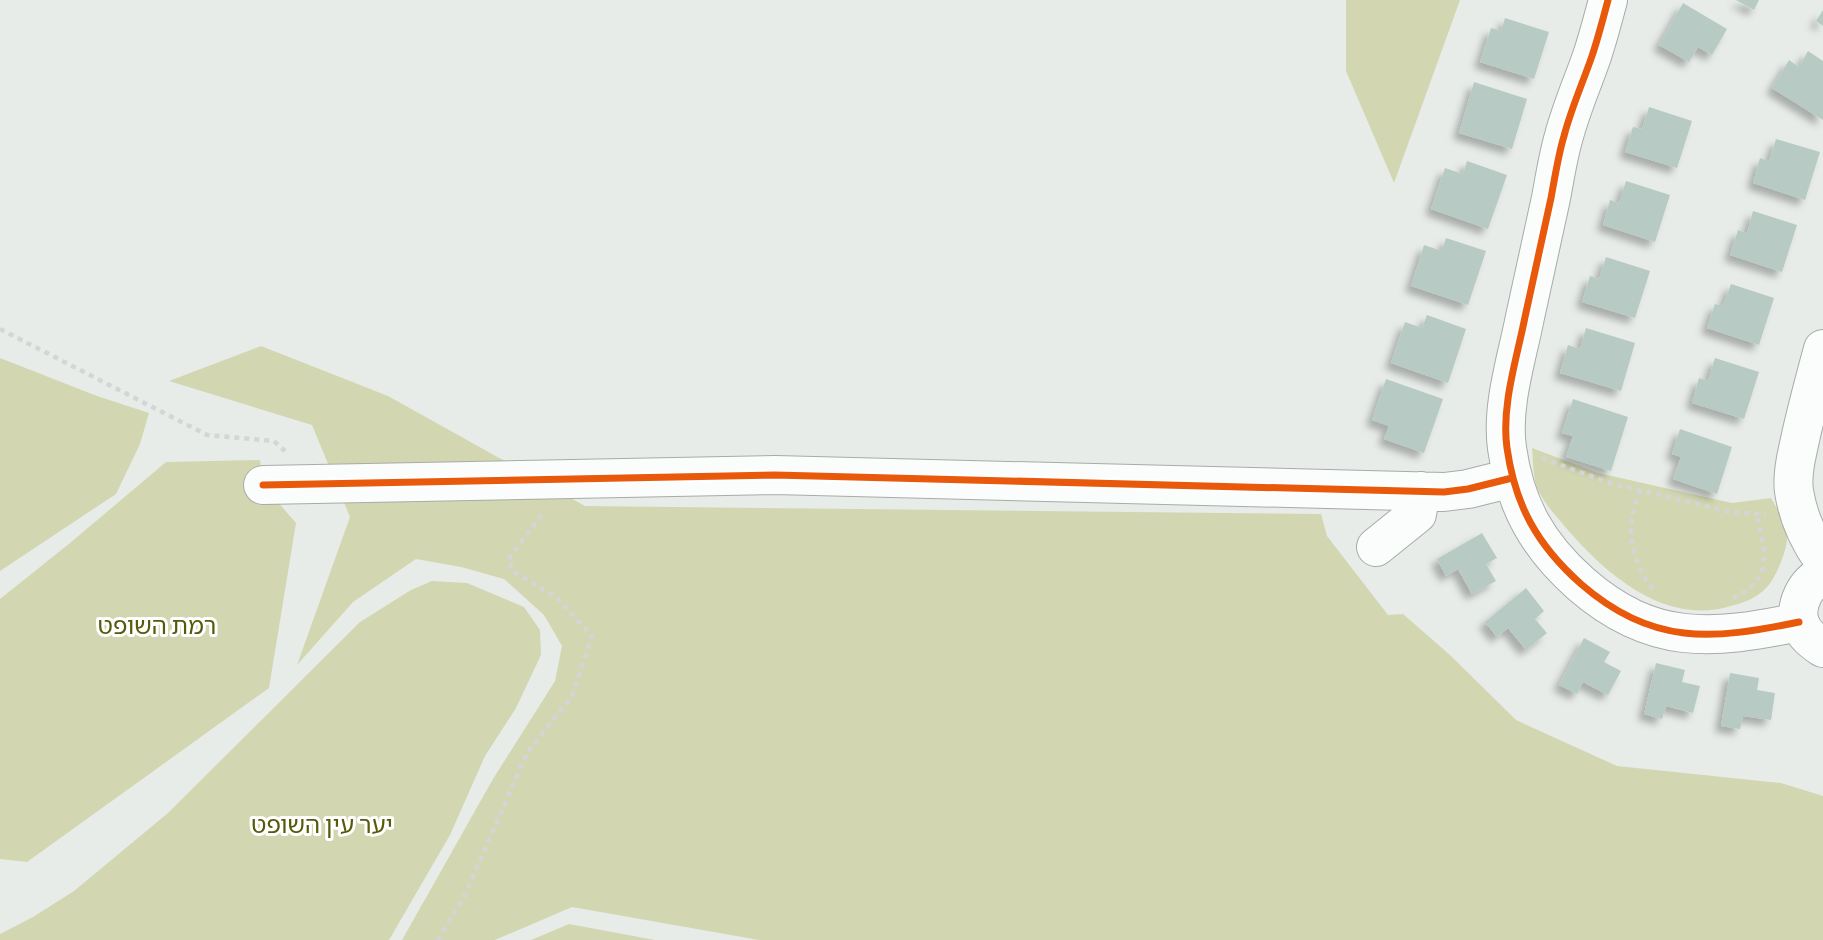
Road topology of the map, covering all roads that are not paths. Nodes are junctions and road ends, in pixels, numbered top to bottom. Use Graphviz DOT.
graph roads {
  1 [pos="1608,0"];
  2 [pos="1823,349"];
  3 [pos="1509,461"];
  4 [pos="263,485"];
  5 [pos="1421,491"];
  6 [pos="1376,547"];
  7 [pos="1823,560"];
  8 [pos="1823,575"];
  9 [pos="1811,635"];
  1 -- 3 [label="street"];
  2 -- 7 [label="street"];
  3 -- 5 [label="street"];
  3 -- 9 [label="street"];
  4 -- 5 [label="street"];
  5 -- 6 [label="street"];
  8 -- 9 [label="street"];
}
